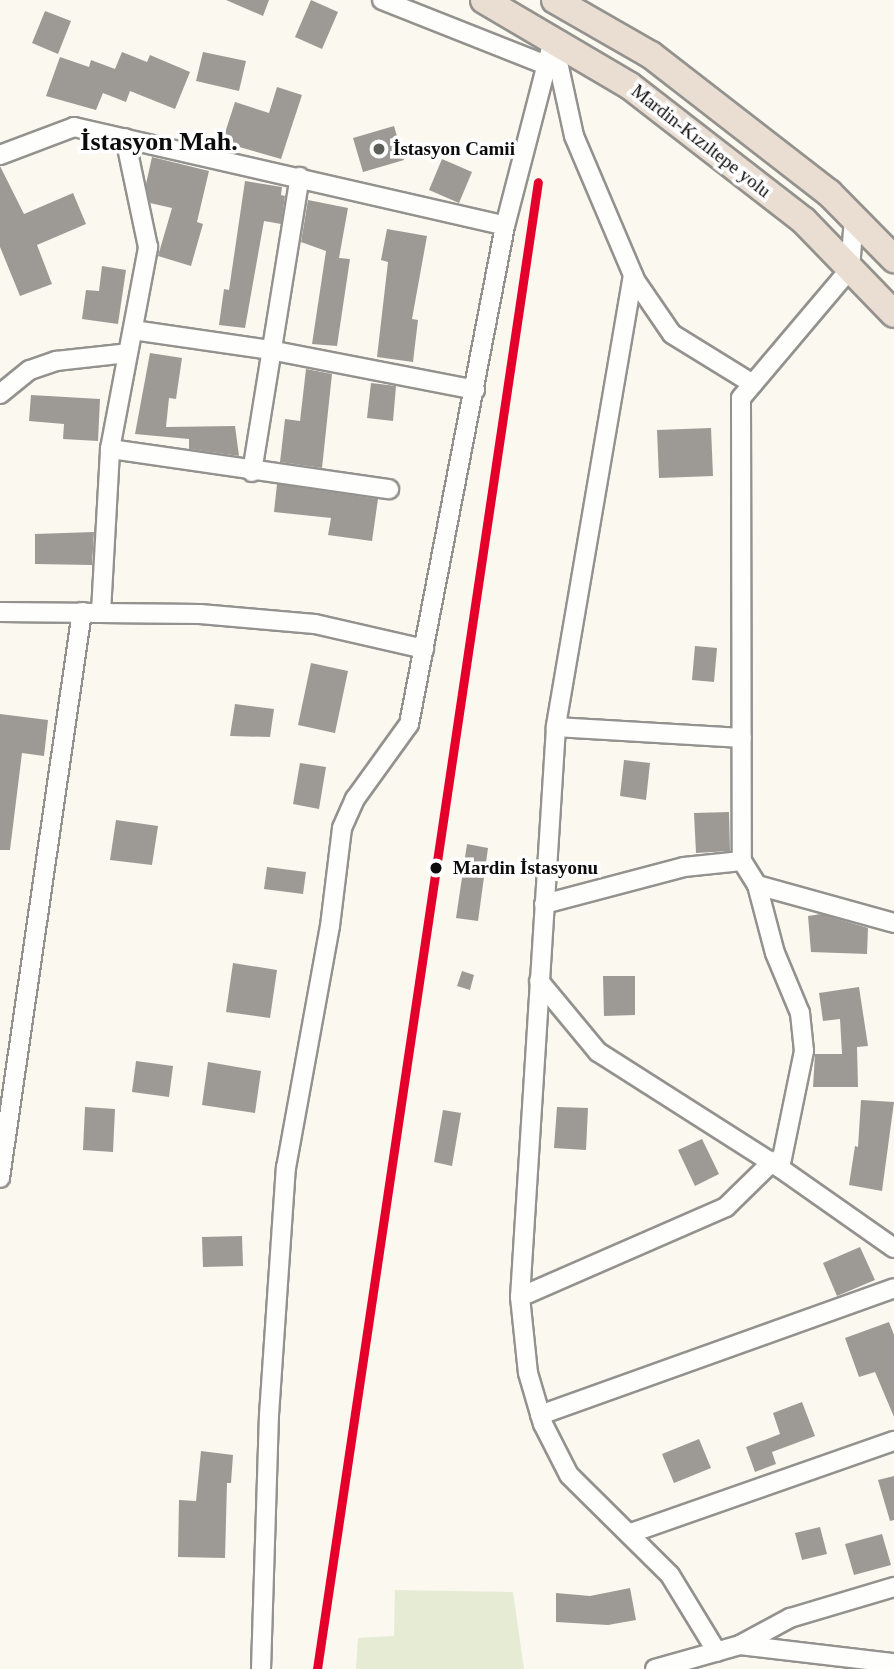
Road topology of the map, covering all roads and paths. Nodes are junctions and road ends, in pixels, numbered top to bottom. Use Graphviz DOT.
graph roads {
  1 [pos="382,0"];
  2 [pos="484,0"];
  3 [pos="555,0"];
  4 [pos="550,53"];
  5 [pos="125,138"];
  6 [pos="0,155"];
  7 [pos="300,177"];
  8 [pos="854,218"];
  9 [pos="505,226"];
  10 [pos="894,259"];
  11 [pos="850,268"];
  12 [pos="633,275"];
  13 [pos="894,314"];
  14 [pos="133,330"];
  15 [pos="270,350"];
  16 [pos="128,354"];
  17 [pos="752,384"];
  18 [pos="475,390"];
  19 [pos="0,394"];
  20 [pos="110,449"];
  21 [pos="252,472"];
  22 [pos="389,489"];
  23 [pos="0,612"];
  24 [pos="82,612"];
  25 [pos="101,612"];
  26 [pos="424,649"];
  27 [pos="556,727"];
  28 [pos="742,738"];
  29 [pos="741,862"];
  30 [pos="757,885"];
  31 [pos="544,904"];
  32 [pos="894,923"];
  33 [pos="539,981"];
  34 [pos="776,1164"];
  35 [pos="0,1178"];
  36 [pos="894,1248"];
  37 [pos="894,1288"];
  38 [pos="520,1297"];
  39 [pos="540,1415"];
  40 [pos="894,1441"];
  41 [pos="631,1533"];
  42 [pos="894,1587"];
  43 [pos="740,1645"];
  44 [pos="717,1652"];
  45 [pos="894,1663"];
  46 [pos="688,1665"];
  47 [pos="261,1669"];
  48 [pos="654,1669"];
  1 -- 4 [label="street"];
  2 -- 4 [label="highway, Mardin-Kızıltepe yolu"];
  3 -- 8 [label="highway, Mardin-Kızıltepe yolu"];
  4 -- 9 [label="street"];
  4 -- 11 [label="highway, Mardin-Kızıltepe yolu"];
  4 -- 12 [label="street"];
  5 -- 6 [label="street"];
  5 -- 7 [label="street"];
  5 -- 14 [label="street"];
  7 -- 9 [label="street"];
  7 -- 15 [label="street"];
  8 -- 10 [label="highway, Mardin-Kızıltepe yolu"];
  8 -- 11 [label="street"];
  9 -- 18 [label="street"];
  11 -- 13 [label="highway, Mardin-Kızıltepe yolu"];
  11 -- 17 [label="street"];
  12 -- 17 [label="street"];
  12 -- 27 [label="street"];
  14 -- 15 [label="street"];
  14 -- 16 [label="street"];
  15 -- 18 [label="street"];
  15 -- 21 [label="street"];
  16 -- 19 [label="street"];
  16 -- 20 [label="street"];
  17 -- 28 [label="street"];
  18 -- 26 [label="street"];
  20 -- 21 [label="street"];
  20 -- 25 [label="street"];
  21 -- 22 [label="street"];
  23 -- 24 [label="street"];
  24 -- 25 [label="street"];
  24 -- 35 [label="street"];
  25 -- 26 [label="street"];
  26 -- 47 [label="street"];
  27 -- 28 [label="street"];
  27 -- 31 [label="street"];
  28 -- 29 [label="street"];
  29 -- 30 [label="street"];
  29 -- 31 [label="street"];
  30 -- 32 [label="street"];
  30 -- 34 [label="street"];
  31 -- 33 [label="street"];
  33 -- 34 [label="street"];
  33 -- 38 [label="street"];
  34 -- 36 [label="street"];
  34 -- 38 [label="street"];
  37 -- 39 [label="street"];
  38 -- 39 [label="street"];
  39 -- 41 [label="street"];
  40 -- 41 [label="street"];
  41 -- 44 [label="street"];
  42 -- 43 [label="street"];
  43 -- 44 [label="street"];
  43 -- 45 [label="street"];
  44 -- 46 [label="street"];
  46 -- 48 [label="street"];
}
